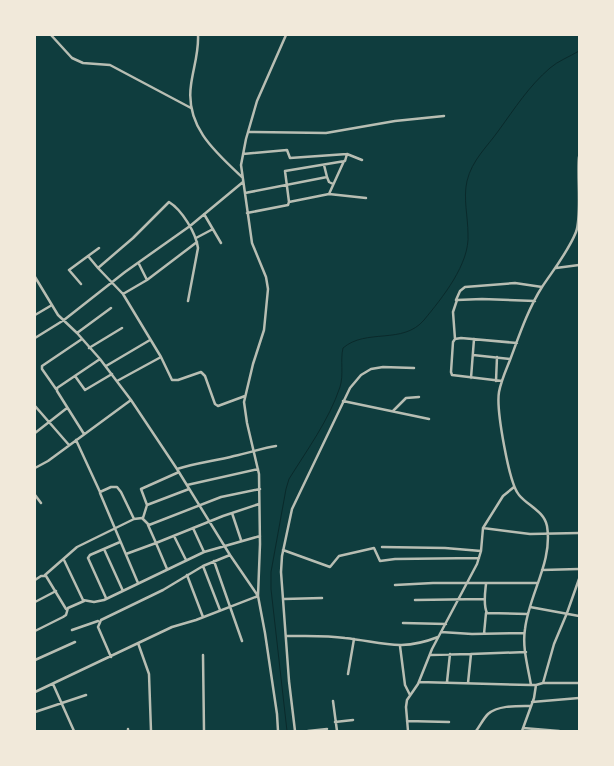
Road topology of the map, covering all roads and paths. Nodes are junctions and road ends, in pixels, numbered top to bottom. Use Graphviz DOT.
graph roads {
  1 [pos="52,35"];
  2 [pos="198,35"];
  3 [pos="286,35"];
  4 [pos="191,108"];
  5 [pos="444,116"];
  6 [pos="248,132"];
  7 [pos="243,154"];
  8 [pos="347,154"];
  9 [pos="579,157"];
  10 [pos="362,160"];
  11 [pos="344,161"];
  12 [pos="324,164"];
  13 [pos="327,177"];
  14 [pos="242,178"];
  15 [pos="243,182"];
  16 [pos="286,184"];
  17 [pos="333,184"];
  18 [pos="245,193"];
  19 [pos="329,194"];
  20 [pos="579,196"];
  21 [pos="366,198"];
  22 [pos="289,202"];
  23 [pos="247,213"];
  24 [pos="204,214"];
  25 [pos="190,226"];
  26 [pos="213,229"];
  27 [pos="578,230"];
  28 [pos="196,238"];
  29 [pos="197,242"];
  30 [pos="221,243"];
  31 [pos="99,248"];
  32 [pos="88,256"];
  33 [pos="139,264"];
  34 [pos="579,264"];
  35 [pos="98,268"];
  36 [pos="556,268"];
  37 [pos="35,277"];
  38 [pos="147,280"];
  39 [pos="112,283"];
  40 [pos="81,284"];
  41 [pos="542,287"];
  42 [pos="123,294"];
  43 [pos="456,301"];
  44 [pos="534,301"];
  45 [pos="188,302"];
  46 [pos="52,305"];
  47 [pos="110,308"];
  48 [pos="35,314"];
  49 [pos="64,320"];
  50 [pos="122,328"];
  51 [pos="77,333"];
  52 [pos="35,338"];
  53 [pos="82,339"];
  54 [pos="455,339"];
  55 [pos="474,339"];
  56 [pos="150,340"];
  57 [pos="517,343"];
  58 [pos="89,348"];
  59 [pos="473,356"];
  60 [pos="161,357"];
  61 [pos="498,358"];
  62 [pos="510,358"];
  63 [pos="100,359"];
  64 [pos="106,367"];
  65 [pos="414,368"];
  66 [pos="112,374"];
  67 [pos="75,376"];
  68 [pos="472,378"];
  69 [pos="117,381"];
  70 [pos="496,381"];
  71 [pos="502,381"];
  72 [pos="56,390"];
  73 [pos="245,396"];
  74 [pos="419,397"];
  75 [pos="131,400"];
  76 [pos="344,401"];
  77 [pos="35,406"];
  78 [pos="68,408"];
  79 [pos="392,411"];
  80 [pos="429,419"];
  81 [pos="49,423"];
  82 [pos="35,433"];
  83 [pos="84,434"];
  84 [pos="76,440"];
  85 [pos="69,445"];
  86 [pos="276,446"];
  87 [pos="255,450"];
  88 [pos="35,468"];
  89 [pos="258,469"];
  90 [pos="178,471"];
  91 [pos="188,487"];
  92 [pos="514,488"];
  93 [pos="260,489"];
  94 [pos="100,492"];
  95 [pos="35,495"];
  96 [pos="41,503"];
  97 [pos="259,504"];
  98 [pos="147,505"];
  99 [pos="198,505"];
  100 [pos="232,513"];
  101 [pos="143,518"];
  102 [pos="134,519"];
  103 [pos="209,521"];
  104 [pos="148,525"];
  105 [pos="116,528"];
  106 [pos="193,528"];
  107 [pos="483,528"];
  108 [pos="579,533"];
  109 [pos="547,534"];
  110 [pos="174,536"];
  111 [pos="260,536"];
  112 [pos="242,540"];
  113 [pos="120,542"];
  114 [pos="156,543"];
  115 [pos="224,545"];
  116 [pos="382,547"];
  117 [pos="104,549"];
  118 [pos="283,550"];
  119 [pos="481,551"];
  120 [pos="204,552"];
  121 [pos="126,554"];
  122 [pos="230,555"];
  123 [pos="479,558"];
  124 [pos="64,560"];
  125 [pos="186,560"];
  126 [pos="214,561"];
  127 [pos="203,566"];
  128 [pos="579,568"];
  129 [pos="167,569"];
  130 [pos="542,570"];
  131 [pos="45,575"];
  132 [pos="187,575"];
  133 [pos="579,578"];
  134 [pos="35,580"];
  135 [pos="138,583"];
  136 [pos="538,583"];
  137 [pos="467,584"];
  138 [pos="486,584"];
  139 [pos="395,585"];
  140 [pos="56,591"];
  141 [pos="123,591"];
  142 [pos="258,596"];
  143 [pos="322,598"];
  144 [pos="107,599"];
  145 [pos="283,599"];
  146 [pos="458,599"];
  147 [pos="485,599"];
  148 [pos="416,600"];
  149 [pos="84,601"];
  150 [pos="35,602"];
  151 [pos="230,607"];
  152 [pos="530,608"];
  153 [pos="66,610"];
  154 [pos="220,610"];
  155 [pos="486,611"];
  156 [pos="527,614"];
  157 [pos="567,614"];
  158 [pos="579,616"];
  159 [pos="203,617"];
  160 [pos="100,621"];
  161 [pos="403,624"];
  162 [pos="446,624"];
  163 [pos="72,630"];
  164 [pos="35,631"];
  165 [pos="441,632"];
  166 [pos="524,633"];
  167 [pos="484,634"];
  168 [pos="286,636"];
  169 [pos="438,637"];
  170 [pos="354,640"];
  171 [pos="242,641"];
  172 [pos="75,642"];
  173 [pos="138,643"];
  174 [pos="400,646"];
  175 [pos="526,652"];
  176 [pos="450,654"];
  177 [pos="471,654"];
  178 [pos="203,655"];
  179 [pos="430,655"];
  180 [pos="111,657"];
  181 [pos="35,660"];
  182 [pos="348,674"];
  183 [pos="419,682"];
  184 [pos="447,682"];
  185 [pos="468,683"];
  186 [pos="543,683"];
  187 [pos="579,683"];
  188 [pos="54,684"];
  189 [pos="531,685"];
  190 [pos="536,686"];
  191 [pos="35,692"];
  192 [pos="86,695"];
  193 [pos="410,695"];
  194 [pos="579,698"];
  195 [pos="333,702"];
  196 [pos="62,704"];
  197 [pos="532,704"];
  198 [pos="35,712"];
  199 [pos="353,720"];
  200 [pos="407,721"];
  201 [pos="335,722"];
  202 [pos="449,722"];
  203 [pos="327,729"];
  204 [pos="522,730"];
  205 [pos="74,731"];
  206 [pos="151,731"];
  207 [pos="204,731"];
  208 [pos="278,731"];
  209 [pos="295,731"];
  210 [pos="308,731"];
  211 [pos="337,731"];
  212 [pos="408,731"];
  213 [pos="476,731"];
  214 [pos="559,731"];
  1 -- 4 [label="street"];
  2 -- 4 [label="street"];
  3 -- 6 [label="street"];
  4 -- 14 [label="street"];
  5 -- 6 [label="street"];
  6 -- 7 [label="street"];
  7 -- 8 [label="street"];
  7 -- 14 [label="street"];
  8 -- 10 [label="street"];
  8 -- 11 [label="street"];
  9 -- 20 [label="street"];
  11 -- 12 [label="street"];
  11 -- 17 [label="street"];
  12 -- 13 [label="street"];
  12 -- 16 [label="street"];
  13 -- 16 [label="street"];
  13 -- 17 [label="street"];
  14 -- 15 [label="street"];
  15 -- 18 [label="street"];
  15 -- 24 [label="street"];
  16 -- 18 [label="street"];
  16 -- 22 [label="street"];
  17 -- 19 [label="street"];
  18 -- 23 [label="street"];
  19 -- 21 [label="street"];
  19 -- 22 [label="street"];
  20 -- 27 [label="street"];
  22 -- 23 [label="street"];
  23 -- 73 [label="street"];
  24 -- 25 [label="street"];
  24 -- 26 [label="street"];
  25 -- 28 [label="street"];
  25 -- 33 [label="street"];
  25 -- 35 [label="street"];
  26 -- 28 [label="street"];
  26 -- 30 [label="street"];
  27 -- 36 [label="street"];
  28 -- 29 [label="street"];
  29 -- 38 [label="street"];
  29 -- 45 [label="street"];
  31 -- 32 [label="street"];
  32 -- 35 [label="street"];
  32 -- 40 [label="street"];
  33 -- 38 [label="street"];
  33 -- 39 [label="street"];
  34 -- 36 [label="street"];
  35 -- 39 [label="street"];
  36 -- 41 [label="street"];
  37 -- 46 [label="street"];
  38 -- 42 [label="street"];
  39 -- 42 [label="street"];
  39 -- 49 [label="street"];
  41 -- 43 [label="street"];
  41 -- 44 [label="street"];
  42 -- 56 [label="street"];
  43 -- 44 [label="street"];
  43 -- 54 [label="street"];
  44 -- 57 [label="street"];
  46 -- 48 [label="street"];
  46 -- 49 [label="street"];
  47 -- 51 [label="street"];
  49 -- 51 [label="street"];
  49 -- 52 [label="street"];
  50 -- 58 [label="street"];
  51 -- 53 [label="street"];
  53 -- 58 [label="street"];
  53 -- 72 [label="street"];
  54 -- 55 [label="street"];
  54 -- 68 [label="street"];
  55 -- 57 [label="street"];
  55 -- 59 [label="street"];
  56 -- 60 [label="street"];
  56 -- 64 [label="street"];
  57 -- 62 [label="street"];
  58 -- 63 [label="street"];
  59 -- 61 [label="street"];
  59 -- 68 [label="street"];
  60 -- 69 [label="street"];
  60 -- 73 [label="street"];
  61 -- 62 [label="street"];
  61 -- 70 [label="street"];
  62 -- 71 [label="street"];
  63 -- 64 [label="street"];
  63 -- 67 [label="street"];
  64 -- 66 [label="street"];
  65 -- 76 [label="street"];
  66 -- 67 [label="street"];
  66 -- 69 [label="street"];
  67 -- 72 [label="street"];
  68 -- 70 [label="street"];
  69 -- 75 [label="street"];
  70 -- 71 [label="street"];
  71 -- 92 [label="street"];
  72 -- 78 [label="street"];
  73 -- 87 [label="street"];
  74 -- 79 [label="street"];
  75 -- 83 [label="street"];
  75 -- 90 [label="street"];
  76 -- 79 [label="street"];
  76 -- 118 [label="street"];
  77 -- 81 [label="street"];
  78 -- 81 [label="street"];
  78 -- 83 [label="street"];
  79 -- 80 [label="street"];
  81 -- 82 [label="street"];
  81 -- 85 [label="street"];
  83 -- 84 [label="street"];
  84 -- 85 [label="street"];
  84 -- 94 [label="street"];
  85 -- 88 [label="street"];
  86 -- 87 [label="street"];
  87 -- 89 [label="street"];
  87 -- 90 [label="street"];
  89 -- 91 [label="street"];
  89 -- 93 [label="street"];
  90 -- 91 [label="street"];
  90 -- 98 [label="street"];
  91 -- 98 [label="street"];
  91 -- 99 [label="street"];
  92 -- 107 [label="street"];
  92 -- 109 [label="street"];
  93 -- 97 [label="street"];
  93 -- 99 [label="street"];
  94 -- 102 [label="street"];
  94 -- 105 [label="street"];
  95 -- 96 [label="street"];
  97 -- 100 [label="street"];
  97 -- 111 [label="street"];
  98 -- 101 [label="street"];
  99 -- 103 [label="street"];
  99 -- 104 [label="street"];
  100 -- 103 [label="street"];
  100 -- 112 [label="street"];
  101 -- 102 [label="street"];
  101 -- 104 [label="street"];
  102 -- 105 [label="street"];
  103 -- 106 [label="street"];
  103 -- 115 [label="street"];
  104 -- 114 [label="street"];
  105 -- 113 [label="street"];
  105 -- 124 [label="street"];
  106 -- 110 [label="street"];
  106 -- 120 [label="street"];
  107 -- 109 [label="street"];
  107 -- 119 [label="street"];
  108 -- 109 [label="street"];
  109 -- 130 [label="street"];
  110 -- 114 [label="street"];
  110 -- 125 [label="street"];
  111 -- 112 [label="street"];
  111 -- 142 [label="street"];
  112 -- 115 [label="street"];
  113 -- 117 [label="street"];
  113 -- 121 [label="street"];
  114 -- 121 [label="street"];
  114 -- 129 [label="street"];
  115 -- 120 [label="street"];
  115 -- 122 [label="street"];
  116 -- 119 [label="street"];
  117 -- 141 [label="street"];
  117 -- 144 [label="street"];
  118 -- 123 [label="street"];
  118 -- 145 [label="street"];
  119 -- 123 [label="street"];
  120 -- 125 [label="street"];
  121 -- 135 [label="street"];
  122 -- 126 [label="street"];
  122 -- 142 [label="street"];
  123 -- 137 [label="street"];
  124 -- 131 [label="street"];
  124 -- 149 [label="street"];
  125 -- 129 [label="street"];
  126 -- 127 [label="street"];
  126 -- 151 [label="street"];
  127 -- 132 [label="street"];
  127 -- 154 [label="street"];
  128 -- 130 [label="street"];
  129 -- 135 [label="street"];
  130 -- 136 [label="street"];
  131 -- 134 [label="street"];
  131 -- 140 [label="street"];
  132 -- 159 [label="street"];
  132 -- 160 [label="street"];
  133 -- 157 [label="street"];
  135 -- 141 [label="street"];
  136 -- 138 [label="street"];
  136 -- 152 [label="street"];
  137 -- 138 [label="street"];
  137 -- 139 [label="street"];
  137 -- 146 [label="street"];
  138 -- 147 [label="street"];
  140 -- 150 [label="street"];
  140 -- 153 [label="street"];
  141 -- 144 [label="street"];
  142 -- 151 [label="street"];
  142 -- 208 [label="street"];
  143 -- 145 [label="street"];
  144 -- 149 [label="street"];
  145 -- 168 [label="street"];
  146 -- 147 [label="street"];
  146 -- 148 [label="street"];
  146 -- 162 [label="street"];
  147 -- 155 [label="street"];
  149 -- 153 [label="street"];
  151 -- 154 [label="street"];
  151 -- 171 [label="street"];
  152 -- 156 [label="street"];
  152 -- 157 [label="street"];
  153 -- 164 [label="street"];
  154 -- 159 [label="street"];
  155 -- 156 [label="street"];
  155 -- 167 [label="street"];
  156 -- 166 [label="street"];
  157 -- 158 [label="street"];
  157 -- 186 [label="street"];
  159 -- 173 [label="street"];
  160 -- 163 [label="street"];
  160 -- 180 [label="street"];
  161 -- 162 [label="street"];
  162 -- 165 [label="street"];
  165 -- 167 [label="street"];
  165 -- 169 [label="street"];
  166 -- 167 [label="street"];
  166 -- 175 [label="street"];
  168 -- 170 [label="street"];
  168 -- 209 [label="street"];
  169 -- 174 [label="street"];
  169 -- 179 [label="street"];
  170 -- 174 [label="street"];
  170 -- 182 [label="street"];
  172 -- 181 [label="street"];
  173 -- 180 [label="street"];
  173 -- 206 [label="street"];
  174 -- 193 [label="street"];
  175 -- 177 [label="street"];
  175 -- 189 [label="street"];
  176 -- 177 [label="street"];
  176 -- 179 [label="street"];
  176 -- 184 [label="street"];
  177 -- 185 [label="street"];
  178 -- 207 [label="street"];
  179 -- 183 [label="street"];
  180 -- 188 [label="street"];
  183 -- 184 [label="street"];
  183 -- 193 [label="street"];
  184 -- 185 [label="street"];
  185 -- 189 [label="street"];
  186 -- 187 [label="street"];
  186 -- 190 [label="street"];
  188 -- 191 [label="street"];
  188 -- 196 [label="street"];
  189 -- 190 [label="street"];
  190 -- 197 [label="street"];
  192 -- 196 [label="street"];
  193 -- 200 [label="street"];
  194 -- 197 [label="street"];
  195 -- 201 [label="street"];
  196 -- 198 [label="street"];
  196 -- 205 [label="street"];
  197 -- 204 [label="street"];
  197 -- 213 [label="street"];
  199 -- 201 [label="street"];
  200 -- 202 [label="street"];
  200 -- 212 [label="street"];
  201 -- 211 [label="street"];
  203 -- 210 [label="street"];
  204 -- 214 [label="street"];
}
